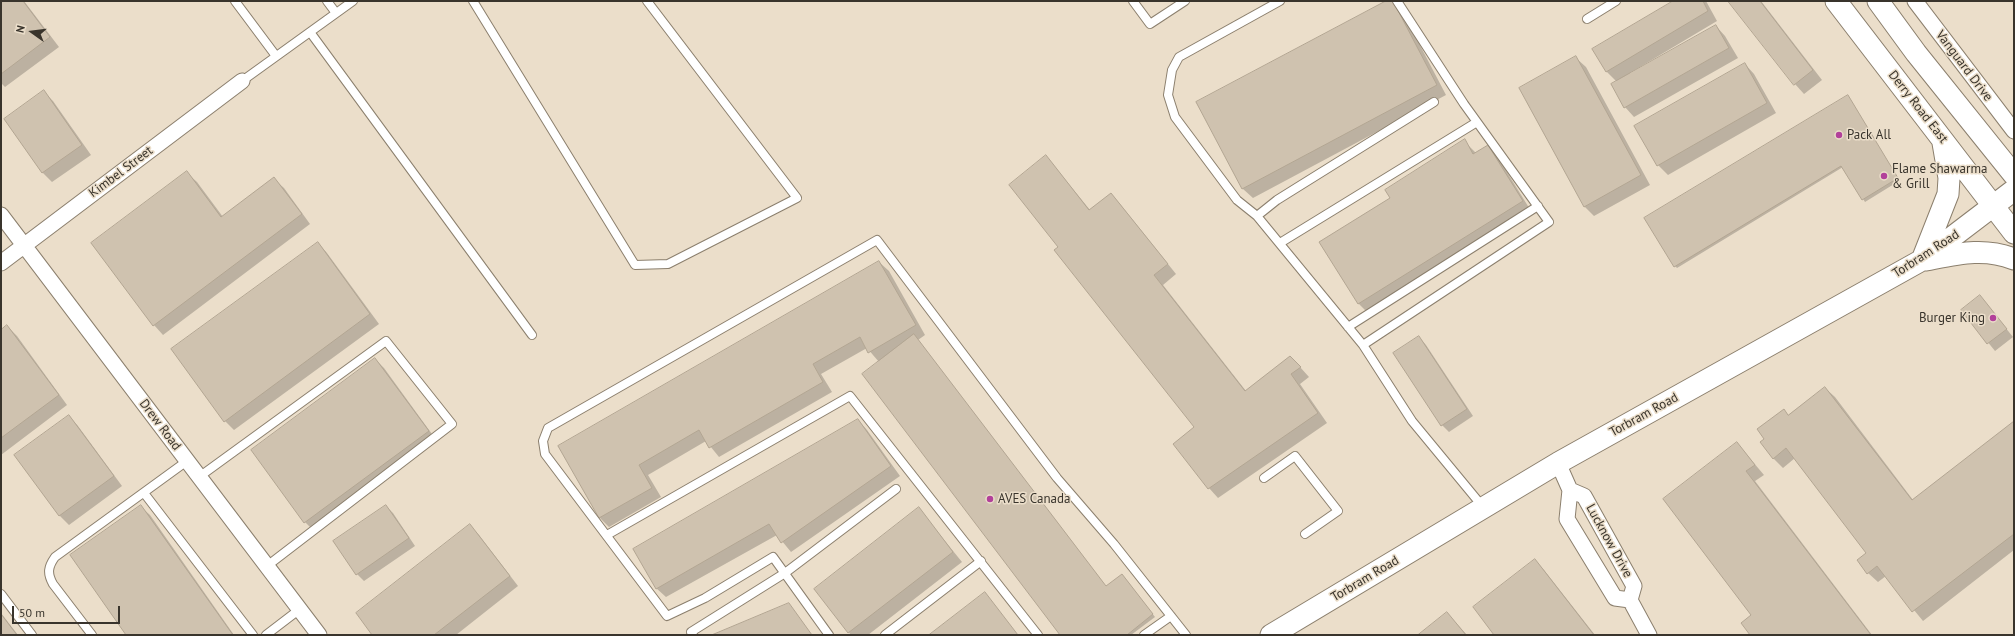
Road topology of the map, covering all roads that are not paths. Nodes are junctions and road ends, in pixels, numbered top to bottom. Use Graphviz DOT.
graph roads {
  1 [pos="235,1"];
  2 [pos="327,1"];
  3 [pos="353,1"];
  4 [pos="473,1"];
  5 [pos="647,1"];
  6 [pos="1133,1"];
  7 [pos="1185,1"];
  8 [pos="1280,1"];
  9 [pos="1397,1"];
  10 [pos="1616,1"];
  11 [pos="1836,1"];
  12 [pos="1878,1"];
  13 [pos="1914,1"];
  14 [pos="336,13"];
  15 [pos="1587,19"];
  16 [pos="310,32"];
  17 [pos="276,56"];
  18 [pos="242,81"];
  19 [pos="1434,102"];
  20 [pos="1477,122"];
  21 [pos="2014,131"];
  22 [pos="1942,139"];
  23 [pos="2014,175"];
  24 [pos="2014,190"];
  25 [pos="1538,206"];
  26 [pos="1994,207"];
  27 [pos="1,215"];
  28 [pos="1257,216"];
  29 [pos="2014,233"];
  30 [pos="1280,243"];
  31 [pos="24,246"];
  32 [pos="2014,259"];
  33 [pos="1922,260"];
  34 [pos="1,263"];
  35 [pos="1348,327"];
  36 [pos="532,335"];
  37 [pos="1363,345"];
  38 [pos="187,461"];
  39 [pos="1558,463"];
  40 [pos="199,477"];
  41 [pos="1264,478"];
  42 [pos="896,490"];
  43 [pos="1570,490"];
  44 [pos="144,492"];
  45 [pos="1483,508"];
  46 [pos="1305,534"];
  47 [pos="607,535"];
  48 [pos="981,561"];
  49 [pos="267,566"];
  50 [pos="785,573"];
  51 [pos="1,594"];
  52 [pos="1630,600"];
  53 [pos="300,609"];
  54 [pos="1171,616"];
  55 [pos="32,635"];
  56 [pos="92,635"];
  57 [pos="253,635"];
  58 [pos="266,635"];
  59 [pos="319,635"];
  60 [pos="693,635"];
  61 [pos="829,635"];
  62 [pos="885,635"];
  63 [pos="1038,635"];
  64 [pos="1144,635"];
  65 [pos="1186,635"];
  66 [pos="1271,635"];
  67 [pos="1649,635"];
  1 -- 17 [label="lane"];
  2 -- 14 [label="lane"];
  3 -- 14 [label="lane"];
  4 -- 5 [label="lane"];
  6 -- 7 [label="lane"];
  8 -- 28 [label="lane"];
  9 -- 20 [label="lane"];
  10 -- 15 [label="lane"];
  11 -- 22 [label="main road, Derry Road East"];
  12 -- 23 [label="main road"];
  13 -- 21 [label="street, Vanguard Drive"];
  14 -- 16 [label="lane"];
  16 -- 17 [label="lane"];
  16 -- 36 [label="lane"];
  17 -- 18 [label="lane"];
  18 -- 31 [label="street, Kimbel Street"];
  19 -- 28 [label="lane"];
  20 -- 25 [label="lane"];
  20 -- 30 [label="lane"];
  22 -- 26 [label="main road, Derry Road East"];
  22 -- 33 [label="main road"];
  24 -- 26 [label="main road, Torbram Road"];
  25 -- 35 [label="lane"];
  25 -- 37 [label="lane"];
  26 -- 29 [label="main road, Derry Road East"];
  26 -- 33 [label="main road, Torbram Road"];
  27 -- 31 [label="street, Drew Road"];
  28 -- 30 [label="lane"];
  30 -- 35 [label="lane"];
  31 -- 34 [label="street, Kimbel Street"];
  31 -- 38 [label="street, Drew Road"];
  32 -- 33 [label="main road"];
  33 -- 39 [label="main road, Torbram Road"];
  35 -- 37 [label="lane"];
  37 -- 45 [label="lane"];
  38 -- 40 [label="street, Drew Road"];
  38 -- 44 [label="lane"];
  39 -- 43 [label="street, Lucknow Drive"];
  39 -- 45 [label="main road, Torbram Road"];
  40 -- 49 [label="street, Drew Road"];
  40 -- 49 [label="lane"];
  41 -- 46 [label="lane"];
  42 -- 50 [label="lane"];
  43 -- 52 [label="street, Lucknow Drive"];
  43 -- 52 [label="street, Lucknow Drive"];
  44 -- 56 [label="lane"];
  44 -- 57 [label="lane"];
  45 -- 66 [label="main road, Torbram Road"];
  47 -- 48 [label="lane"];
  47 -- 50 [label="lane"];
  47 -- 54 [label="lane"];
  48 -- 62 [label="lane"];
  48 -- 63 [label="lane"];
  49 -- 53 [label="street, Drew Road"];
  50 -- 60 [label="lane"];
  50 -- 61 [label="lane"];
  51 -- 55 [label="lane"];
  52 -- 67 [label="street"];
  53 -- 58 [label="lane"];
  53 -- 59 [label="street, Drew Road"];
  54 -- 64 [label="lane"];
  54 -- 65 [label="lane"];
}
